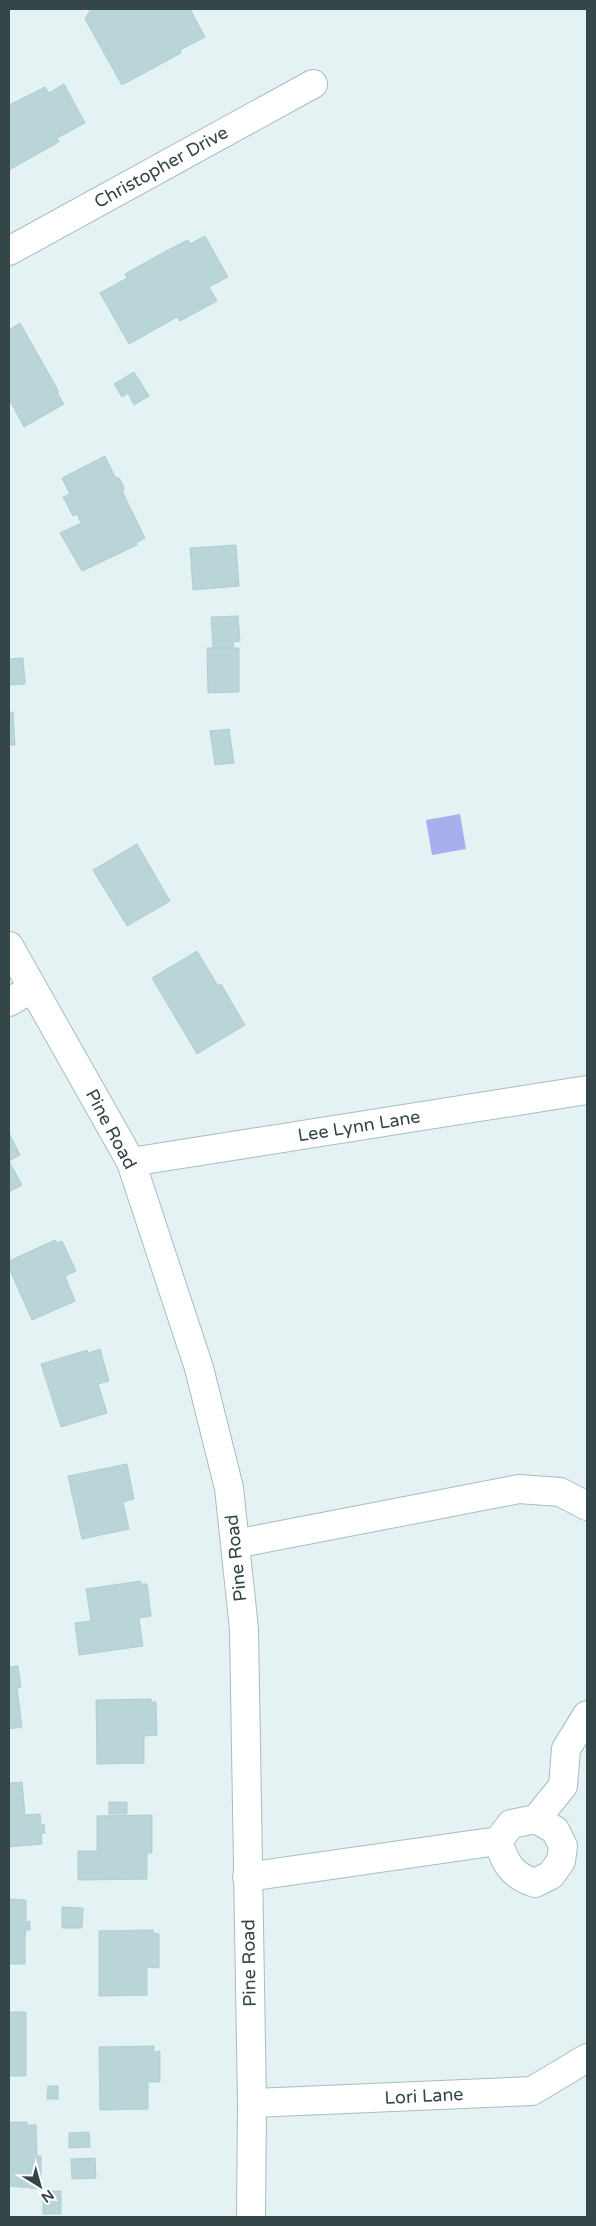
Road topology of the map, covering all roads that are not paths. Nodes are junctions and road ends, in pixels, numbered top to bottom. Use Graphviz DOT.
graph roads {
  1 [pos="313,84"];
  2 [pos="9,251"];
  3 [pos="9,946"];
  4 [pos="33,988"];
  5 [pos="9,1002"];
  6 [pos="587,1090"];
  7 [pos="131,1162"];
  8 [pos="587,1506"];
  9 [pos="235,1544"];
  10 [pos="587,1715"];
  11 [pos="536,1819"];
  12 [pos="498,1841"];
  13 [pos="247,1877"];
  14 [pos="587,2058"];
  15 [pos="252,2103"];
  16 [pos="251,2217"];
  1 -- 2 [label="street, Christopher Drive"];
  3 -- 4 [label="street, Pine Road"];
  4 -- 5 [label="street"];
  4 -- 7 [label="street, Pine Road"];
  6 -- 7 [label="street, Lee Lynn Lane"];
  7 -- 9 [label="street, Pine Road"];
  8 -- 9 [label="street"];
  9 -- 13 [label="street, Pine Road"];
  10 -- 11 [label="street"];
  11 -- 12 [label="street"];
  11 -- 12 [label="street"];
  12 -- 13 [label="street"];
  13 -- 15 [label="street, Pine Road"];
  14 -- 15 [label="street, Lori Lane"];
  15 -- 16 [label="street, Pine Road"];
}
